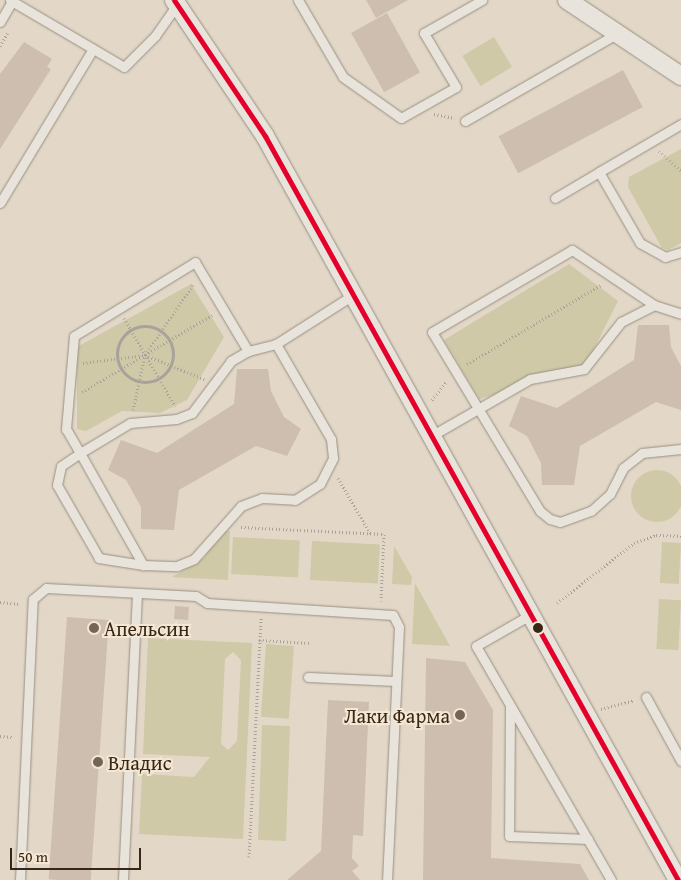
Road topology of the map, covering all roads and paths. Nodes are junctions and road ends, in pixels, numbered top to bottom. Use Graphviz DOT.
graph roads {
  1 [pos="298,0"];
  2 [pos="482,0"];
  3 [pos="567,0"];
  4 [pos="11,1"];
  5 [pos="175,2"];
  6 [pos="0,22"];
  7 [pos="10,29"];
  8 [pos="618,33"];
  9 [pos="0,46"];
  10 [pos="93,49"];
  11 [pos="681,76"];
  12 [pos="465,121"];
  13 [pos="681,124"];
  14 [pos="650,143"];
  15 [pos="681,171"];
  16 [pos="600,172"];
  17 [pos="555,198"];
  18 [pos="0,202"];
  19 [pos="681,252"];
  20 [pos="202,273"];
  21 [pos="614,278"];
  22 [pos="353,295"];
  23 [pos="654,305"];
  24 [pos="223,308"];
  25 [pos="118,309"];
  26 [pos="681,314"];
  27 [pos="130,329"];
  28 [pos="162,331"];
  29 [pos="169,340"];
  30 [pos="276,344"];
  31 [pos="248,351"];
  32 [pos="145,355"];
  33 [pos="117,359"];
  34 [pos="72,365"];
  35 [pos="171,365"];
  36 [pos="121,369"];
  37 [pos="456,370"];
  38 [pos="159,378"];
  39 [pos="139,382"];
  40 [pos="216,384"];
  41 [pos="68,400"];
  42 [pos="432,400"];
  43 [pos="480,409"];
  44 [pos="182,417"];
  45 [pos="130,423"];
  46 [pos="431,436"];
  47 [pos="681,449"];
  48 [pos="80,453"];
  49 [pos="331,466"];
  50 [pos="221,526"];
  51 [pos="370,533"];
  52 [pos="681,536"];
  53 [pos="143,565"];
  54 [pos="137,592"];
  55 [pos="0,602"];
  56 [pos="557,603"];
  57 [pos="33,606"];
  58 [pos="261,606"];
  59 [pos="381,612"];
  60 [pos="530,615"];
  61 [pos="260,640"];
  62 [pos="310,643"];
  63 [pos="308,677"];
  64 [pos="396,681"];
  65 [pos="646,696"];
  66 [pos="510,705"];
  67 [pos="604,708"];
  68 [pos="681,761"];
  69 [pos="588,840"];
  70 [pos="249,857"];
  71 [pos="20,880"];
  72 [pos="123,880"];
  73 [pos="387,880"];
  74 [pos="611,880"];
  75 [pos="678,880"];
  1 -- 2 [label="lane"];
  3 -- 8 [label="street"];
  4 -- 6 [label="lane"];
  4 -- 10 [label="lane"];
  5 -- 10 [label="lane"];
  5 -- 22 [label="street"];
  7 -- 9 [label="path"];
  8 -- 11 [label="street"];
  8 -- 12 [label="lane"];
  10 -- 18 [label="lane"];
  13 -- 14 [label="lane"];
  14 -- 15 [label="path"];
  14 -- 16 [label="lane"];
  16 -- 17 [label="lane"];
  16 -- 19 [label="lane"];
  20 -- 24 [label="lane"];
  20 -- 25 [label="lane"];
  20 -- 28 [label="path"];
  21 -- 23 [label="lane"];
  21 -- 37 [label="path"];
  21 -- 37 [label="lane"];
  22 -- 30 [label="lane"];
  22 -- 46 [label="street"];
  23 -- 26 [label="lane"];
  23 -- 43 [label="lane"];
  24 -- 29 [label="path"];
  24 -- 31 [label="lane"];
  25 -- 27 [label="path"];
  25 -- 34 [label="lane"];
  27 -- 28 [label="path"];
  27 -- 32 [label="path"];
  27 -- 33 [label="path"];
  28 -- 29 [label="path"];
  28 -- 32 [label="path"];
  29 -- 32 [label="path"];
  29 -- 35 [label="path"];
  30 -- 31 [label="lane"];
  30 -- 49 [label="lane"];
  31 -- 40 [label="lane"];
  32 -- 33 [label="path"];
  32 -- 35 [label="path"];
  32 -- 36 [label="path"];
  32 -- 38 [label="path"];
  32 -- 39 [label="path"];
  33 -- 34 [label="path"];
  33 -- 36 [label="path"];
  34 -- 41 [label="lane"];
  35 -- 38 [label="path"];
  35 -- 40 [label="path"];
  36 -- 39 [label="path"];
  36 -- 41 [label="path"];
  37 -- 42 [label="path"];
  37 -- 43 [label="lane"];
  38 -- 39 [label="path"];
  38 -- 44 [label="path"];
  39 -- 45 [label="path"];
  40 -- 44 [label="lane"];
  41 -- 48 [label="lane"];
  43 -- 46 [label="lane"];
  43 -- 47 [label="lane"];
  44 -- 45 [label="lane"];
  45 -- 48 [label="lane"];
  46 -- 60 [label="street"];
  48 -- 53 [label="lane"];
  48 -- 53 [label="lane"];
  49 -- 50 [label="lane"];
  49 -- 51 [label="path"];
  50 -- 51 [label="path"];
  50 -- 53 [label="lane"];
  51 -- 59 [label="path"];
  52 -- 56 [label="path"];
  54 -- 57 [label="lane"];
  54 -- 58 [label="lane"];
  54 -- 72 [label="lane"];
  55 -- 57 [label="path"];
  57 -- 71 [label="lane"];
  58 -- 59 [label="lane"];
  58 -- 61 [label="path"];
  59 -- 64 [label="lane"];
  60 -- 66 [label="lane"];
  60 -- 75 [label="street"];
  61 -- 62 [label="path"];
  61 -- 70 [label="path"];
  63 -- 64 [label="lane"];
  64 -- 73 [label="lane"];
  65 -- 67 [label="path"];
  65 -- 68 [label="lane"];
  66 -- 69 [label="lane"];
  66 -- 69 [label="lane"];
  69 -- 74 [label="lane"];
}
